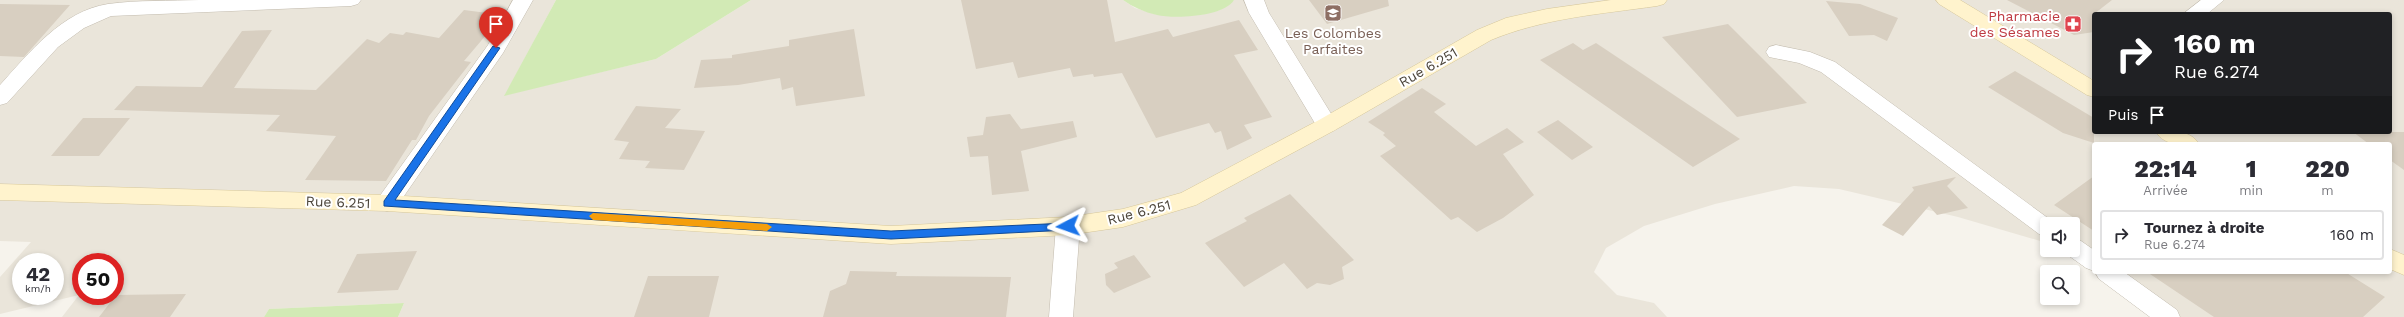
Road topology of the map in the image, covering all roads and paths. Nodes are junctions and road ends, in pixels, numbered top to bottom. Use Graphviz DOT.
graph roads {
  1 [pos="351,0"];
  2 [pos="523,0"];
  3 [pos="1254,0"];
  4 [pos="1657,0"];
  5 [pos="1946,0"];
  6 [pos="2214,0"];
  7 [pos="310,1"];
  8 [pos="2196,12"];
  9 [pos="1776,52"];
  10 [pos="2092,86"];
  11 [pos="0,98"];
  12 [pos="1327,125"];
  13 [pos="2170,134"];
  14 [pos="2184,142"];
  15 [pos="0,192"];
  16 [pos="387,204"];
  17 [pos="2040,223"];
  18 [pos="1068,226"];
  19 [pos="2080,252"];
  20 [pos="2392,259"];
  21 [pos="2092,261"];
  22 [pos="2404,266"];
  23 [pos="2110,274"];
  24 [pos="1061,317"];
  25 [pos="2168,317"];
  1 -- 7 [label="street"];
  2 -- 16 [label="street"];
  3 -- 12 [label="street"];
  4 -- 12 [label="main road, Rue 6.251"];
  5 -- 10 [label="main road"];
  6 -- 8 [label="street"];
  7 -- 11 [label="street"];
  9 -- 17 [label="street"];
  12 -- 18 [label="main road, Rue 6.251"];
  13 -- 14 [label="main road"];
  15 -- 16 [label="main road, Rue 6.251"];
  16 -- 18 [label="main road, Rue 6.251"];
  18 -- 24 [label="street"];
  19 -- 21 [label="street"];
  20 -- 22 [label="main road"];
  23 -- 25 [label="street"];
}
